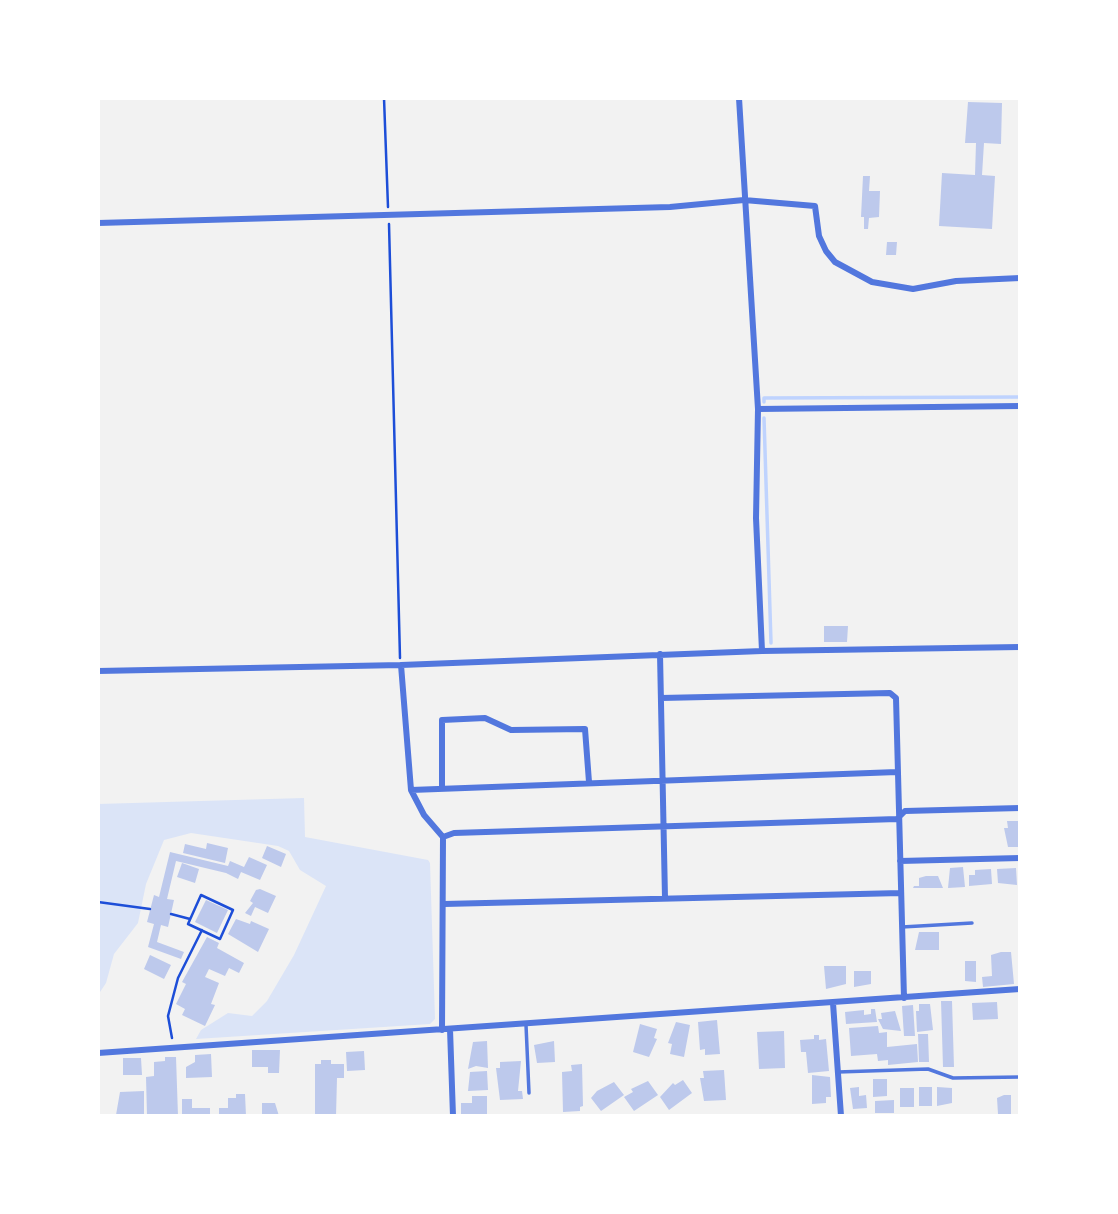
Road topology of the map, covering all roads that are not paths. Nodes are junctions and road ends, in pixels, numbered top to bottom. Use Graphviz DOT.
graph roads {
  1 [pos="739,98"];
  2 [pos="744,200"];
  3 [pos="98,223"];
  4 [pos="1020,278"];
  5 [pos="1020,405"];
  6 [pos="758,410"];
  7 [pos="1020,647"];
  8 [pos="762,651"];
  9 [pos="660,654"];
  10 [pos="401,665"];
  11 [pos="98,671"];
  12 [pos="661,698"];
  13 [pos="897,772"];
  14 [pos="663,780"];
  15 [pos="589,782"];
  16 [pos="442,787"];
  17 [pos="411,790"];
  18 [pos="1020,808"];
  19 [pos="897,819"];
  20 [pos="664,826"];
  21 [pos="443,837"];
  22 [pos="1020,858"];
  23 [pos="900,861"];
  24 [pos="901,893"];
  25 [pos="665,898"];
  26 [pos="443,904"];
  27 [pos="972,923"];
  28 [pos="902,927"];
  29 [pos="1020,989"];
  30 [pos="904,998"];
  31 [pos="834,1003"];
  32 [pos="526,1024"];
  33 [pos="446,1030"];
  34 [pos="98,1053"];
  35 [pos="838,1072"];
  36 [pos="1020,1077"];
  37 [pos="528,1093"];
  38 [pos="453,1116"];
  39 [pos="841,1116"];
  1 -- 2 [label="street"];
  2 -- 3 [label="street"];
  2 -- 4 [label="street"];
  2 -- 6 [label="street"];
  5 -- 6 [label="street"];
  6 -- 8 [label="street"];
  7 -- 8 [label="street"];
  8 -- 9 [label="street"];
  9 -- 10 [label="street"];
  9 -- 12 [label="street"];
  10 -- 11 [label="street"];
  10 -- 17 [label="street"];
  12 -- 13 [label="street"];
  12 -- 14 [label="street"];
  13 -- 14 [label="street"];
  13 -- 19 [label="street"];
  14 -- 15 [label="street"];
  14 -- 20 [label="street"];
  15 -- 16 [label="street"];
  15 -- 16 [label="street"];
  16 -- 17 [label="street"];
  17 -- 21 [label="street"];
  18 -- 19 [label="street"];
  19 -- 20 [label="street"];
  19 -- 23 [label="street"];
  20 -- 21 [label="street"];
  20 -- 25 [label="street"];
  21 -- 26 [label="street"];
  22 -- 23 [label="street"];
  23 -- 24 [label="street"];
  24 -- 25 [label="street"];
  24 -- 28 [label="street"];
  25 -- 26 [label="street"];
  26 -- 33 [label="street"];
  27 -- 28 [label="lane"];
  28 -- 30 [label="street"];
  29 -- 30 [label="street"];
  30 -- 31 [label="street"];
  31 -- 32 [label="street"];
  31 -- 35 [label="street"];
  32 -- 33 [label="street"];
  32 -- 37 [label="lane"];
  33 -- 34 [label="street"];
  33 -- 38 [label="street"];
  35 -- 36 [label="lane"];
  35 -- 39 [label="street"];
}
